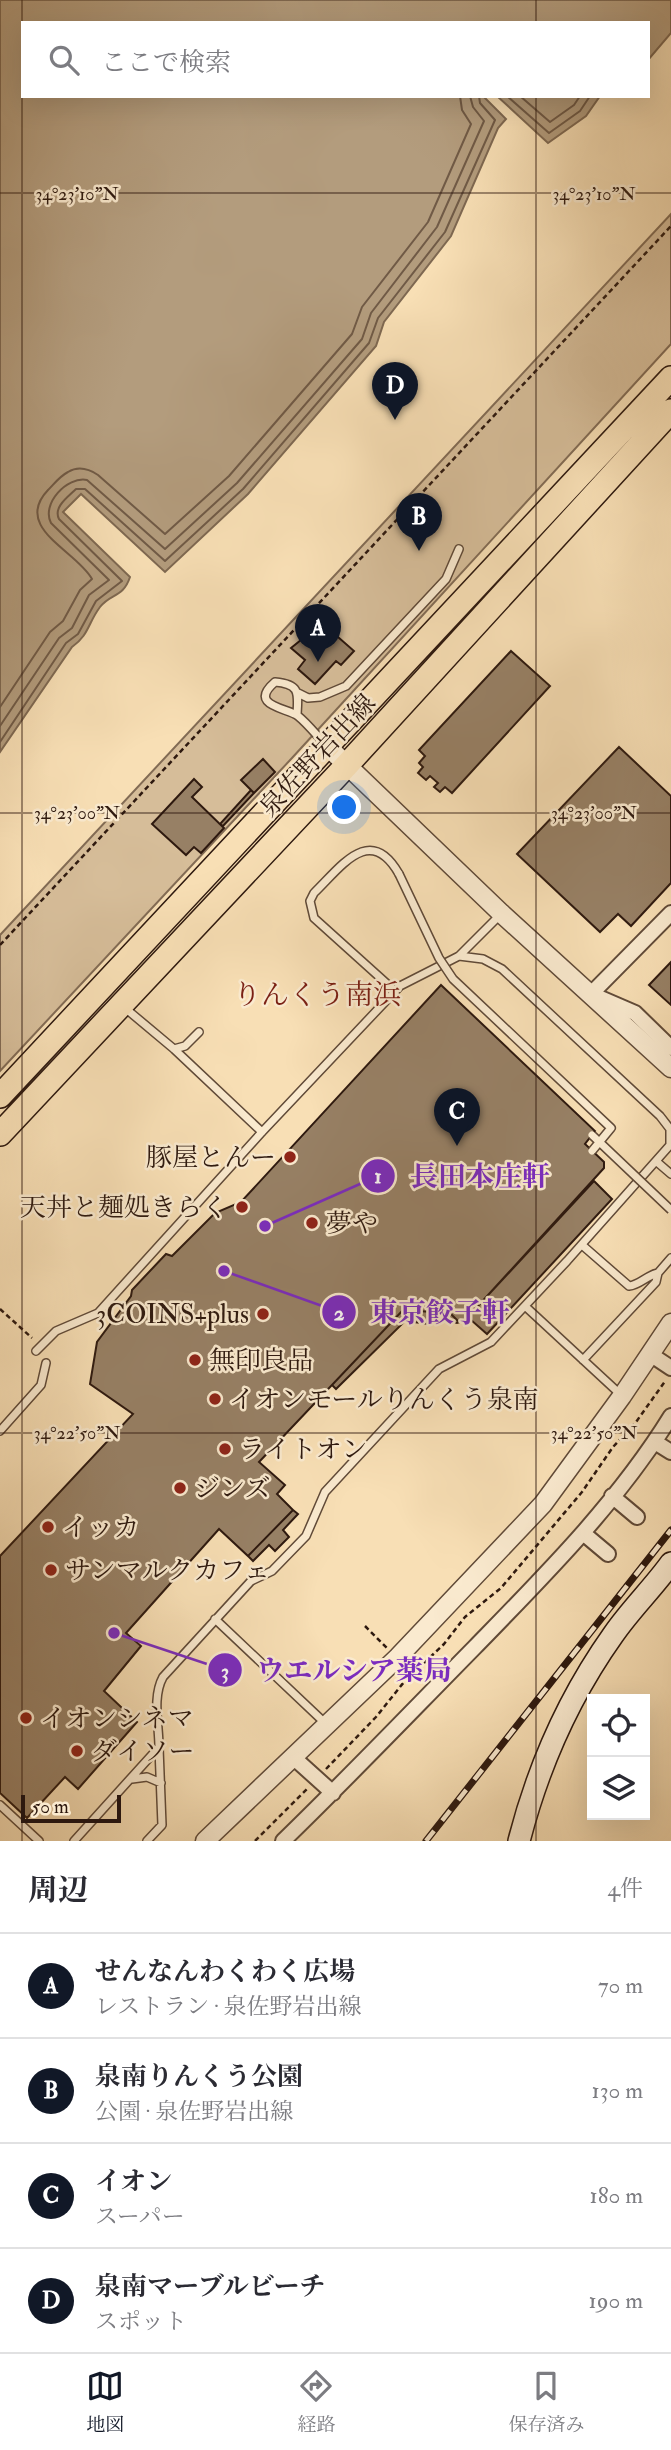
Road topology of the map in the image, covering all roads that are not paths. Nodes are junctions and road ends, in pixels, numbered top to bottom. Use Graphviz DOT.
graph roads {
  1 [pos="671,378"];
  2 [pos="671,411"];
  3 [pos="459,549"];
  4 [pos="299,693"];
  5 [pos="297,715"];
  6 [pos="328,747"];
  7 [pos="346,766"];
  8 [pos="501,913"];
  9 [pos="671,914"];
  10 [pos="459,956"];
  11 [pos="395,991"];
  12 [pos="591,995"];
  13 [pos="122,1005"];
  14 [pos="199,1032"];
  15 [pos="671,1048"];
  16 [pos="174,1049"];
  17 [pos="671,1068"];
  18 [pos="0,1096"];
  19 [pos="262,1132"];
  20 [pos="0,1133"];
  21 [pos="592,1135"];
  22 [pos="592,1151"];
  23 [pos="657,1161"];
  24 [pos="671,1174"];
  25 [pos="671,1210"];
  26 [pos="582,1245"];
  27 [pos="671,1258"];
  28 [pos="658,1273"];
  29 [pos="526,1307"];
  30 [pos="671,1323"];
  31 [pos="36,1351"];
  32 [pos="650,1354"];
  33 [pos="583,1360"];
  34 [pos="46,1363"];
  35 [pos="671,1370"];
  36 [pos="622,1396"];
  37 [pos="671,1416"];
  38 [pos="0,1431"];
  39 [pos="655,1442"];
  40 [pos="671,1452"];
  41 [pos="612,1496"];
  42 [pos="637,1517"];
  43 [pos="583,1533"];
  44 [pos="608,1554"];
  45 [pos="671,1563"];
  46 [pos="215,1619"];
  47 [pos="326,1724"];
  48 [pos="159,1747"];
  49 [pos="293,1758"];
  50 [pos="131,1780"];
  51 [pos="161,1783"];
  52 [pos="333,1793"];
  53 [pos="0,1805"];
  54 [pos="39,1841"];
  55 [pos="74,1841"];
  56 [pos="147,1841"];
  57 [pos="205,1841"];
  58 [pos="284,1841"];
  59 [pos="519,1841"];
  1 -- 6 [label="main road, 泉佐野岩出線"];
  2 -- 7 [label="main road, 泉佐野岩出線"];
  3 -- 4 [label="lane"];
  4 -- 5 [label="lane"];
  4 -- 5 [label="lane"];
  5 -- 6 [label="lane"];
  6 -- 7 [label="street"];
  6 -- 18 [label="main road, 泉佐野岩出線"];
  7 -- 8 [label="street"];
  7 -- 13 [label="main road, 泉佐野岩出線"];
  8 -- 10 [label="lane"];
  8 -- 12 [label="street"];
  9 -- 12 [label="street"];
  10 -- 11 [label="lane"];
  10 -- 23 [label="lane"];
  11 -- 19 [label="lane"];
  11 -- 22 [label="lane, bridge"];
  12 -- 15 [label="street"];
  12 -- 17 [label="street"];
  13 -- 16 [label="lane"];
  13 -- 20 [label="main road, 泉佐野岩出線"];
  14 -- 16 [label="lane"];
  16 -- 19 [label="lane"];
  19 -- 31 [label="lane"];
  21 -- 25 [label="lane, bridge"];
  23 -- 24 [label="lane"];
  23 -- 26 [label="lane"];
  26 -- 28 [label="lane"];
  26 -- 29 [label="lane"];
  27 -- 28 [label="lane"];
  28 -- 33 [label="lane"];
  29 -- 33 [label="lane"];
  29 -- 46 [label="lane"];
  30 -- 32 [label="street"];
  32 -- 35 [label="street"];
  32 -- 36 [label="street"];
  33 -- 36 [label="lane"];
  34 -- 38 [label="lane"];
  36 -- 47 [label="street"];
  37 -- 39 [label="street"];
  39 -- 40 [label="street"];
  39 -- 41 [label="street"];
  41 -- 42 [label="street"];
  41 -- 43 [label="street"];
  43 -- 44 [label="street"];
  43 -- 52 [label="street"];
  45 -- 59 [label="main road"];
  46 -- 47 [label="lane"];
  46 -- 48 [label="lane"];
  47 -- 49 [label="street"];
  48 -- 50 [label="lane"];
  48 -- 51 [label="lane"];
  49 -- 52 [label="street"];
  49 -- 57 [label="street"];
  50 -- 51 [label="lane"];
  50 -- 55 [label="lane"];
  51 -- 56 [label="lane"];
  52 -- 58 [label="street"];
  53 -- 54 [label="lane"];
}
